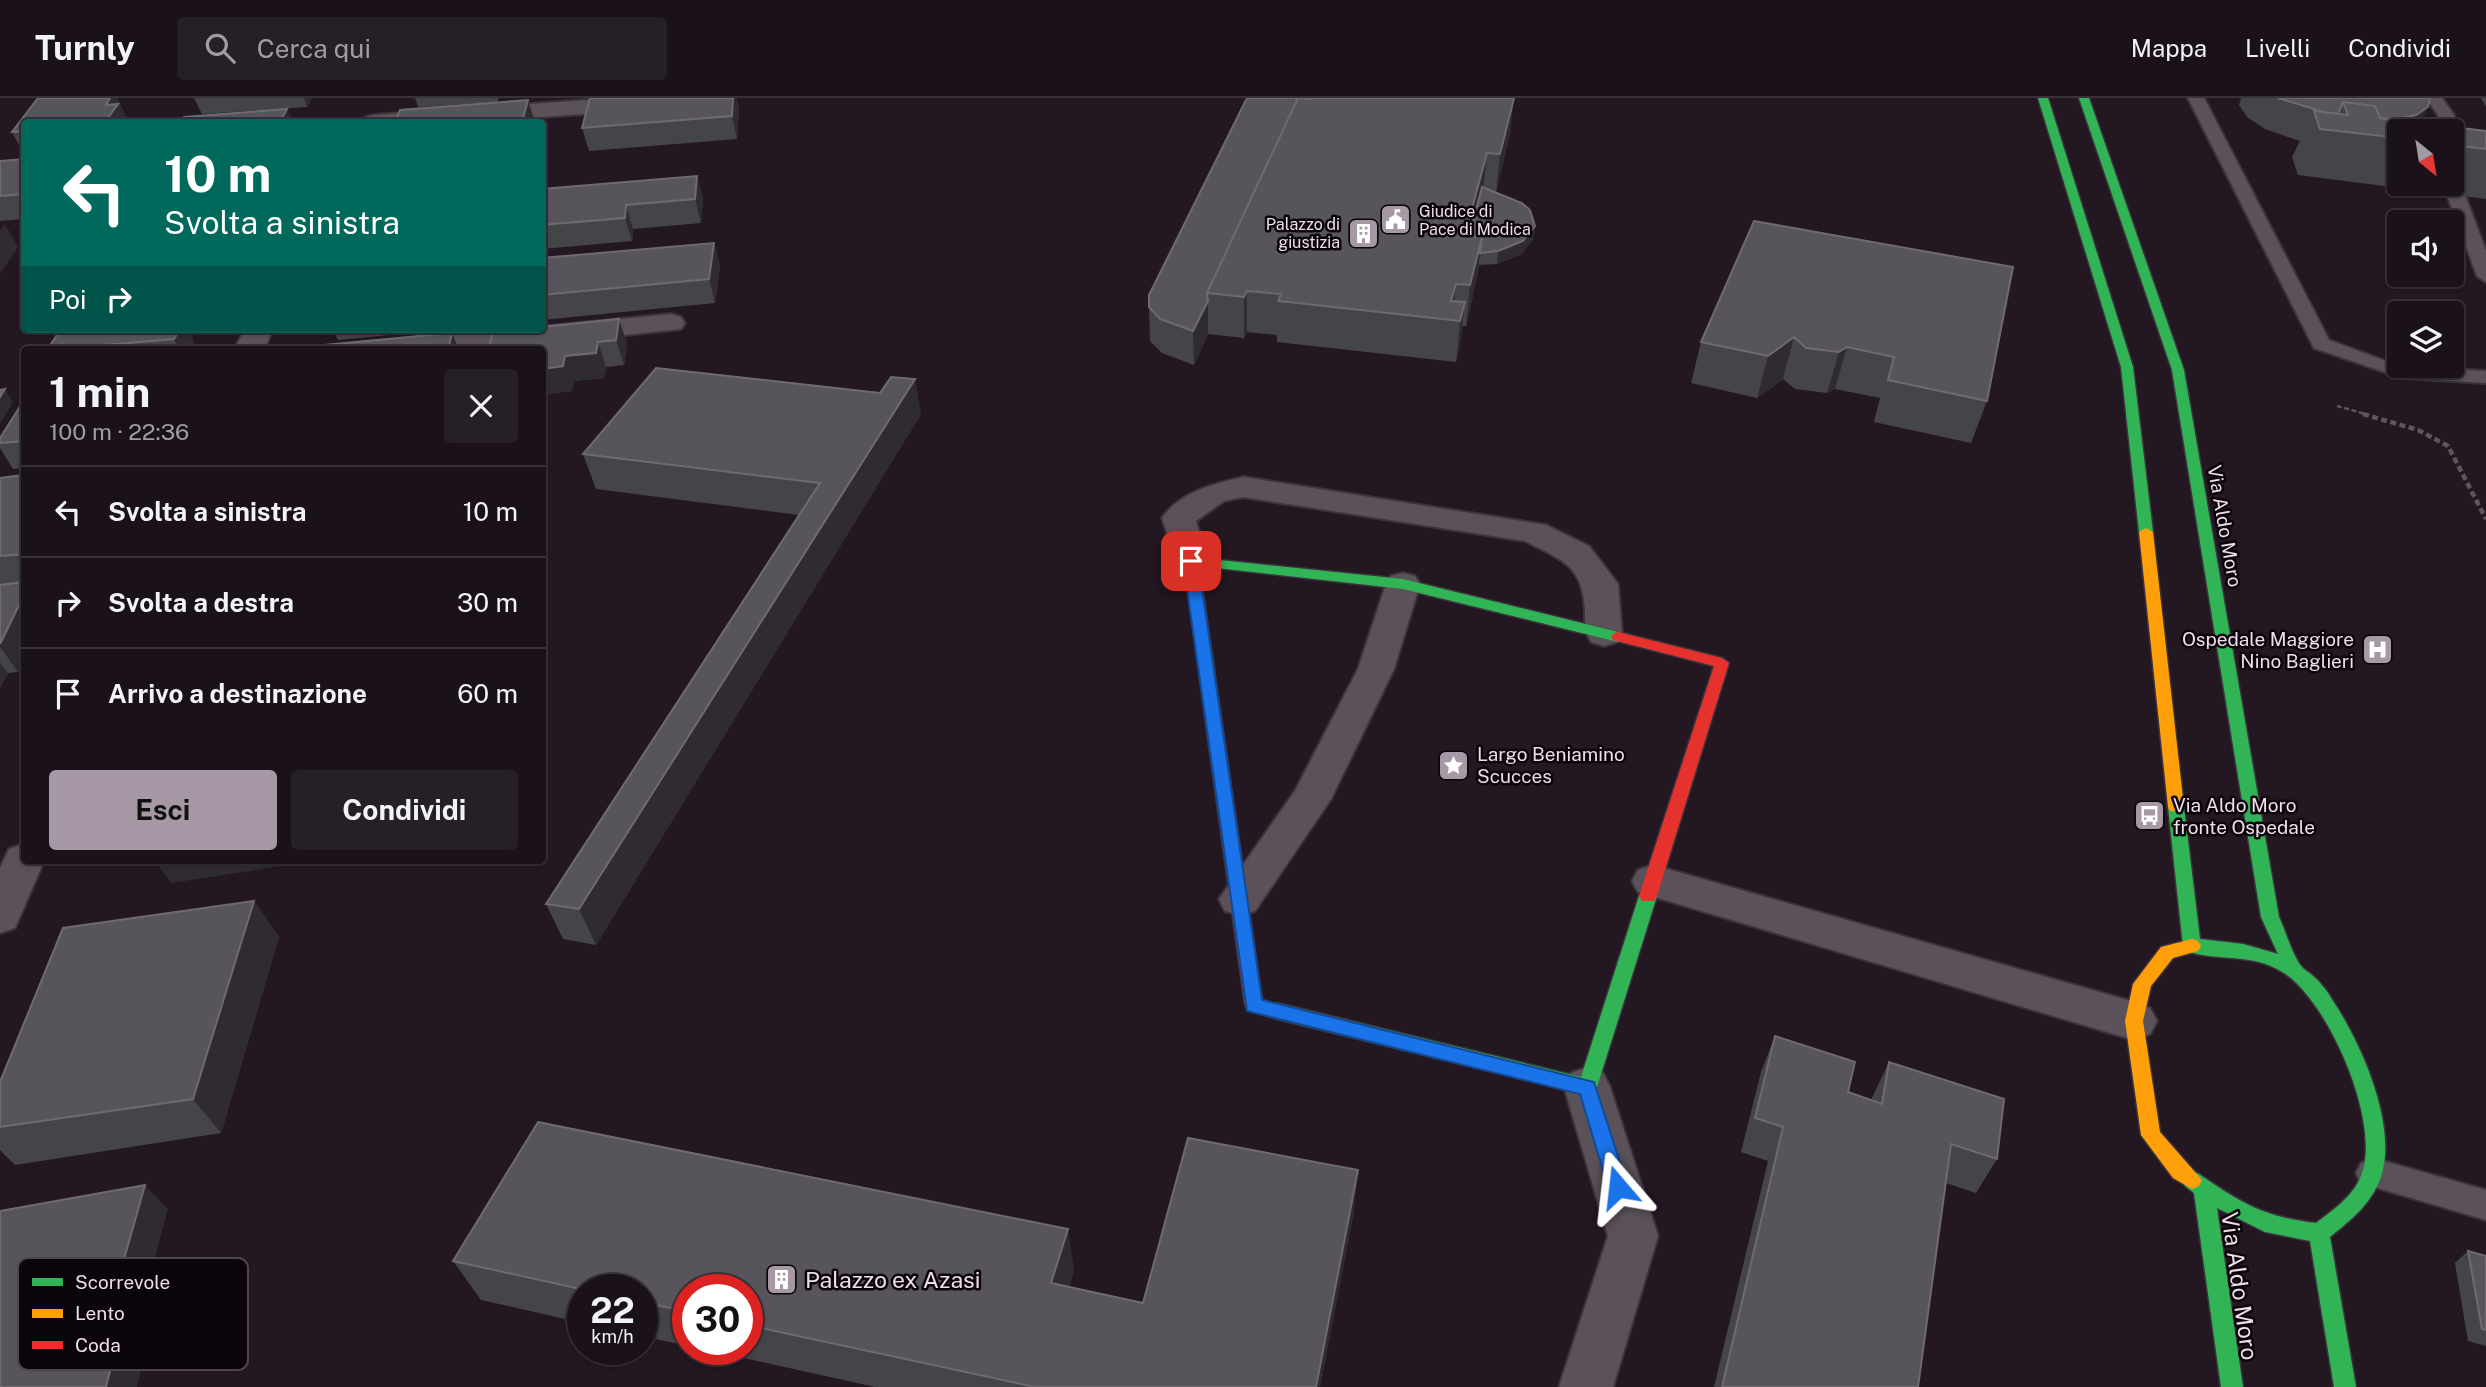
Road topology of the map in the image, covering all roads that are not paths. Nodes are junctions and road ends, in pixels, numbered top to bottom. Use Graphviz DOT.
graph roads {
  1 [pos="363,98"];
  2 [pos="716,98"];
  3 [pos="2043,98"];
  4 [pos="2084,98"];
  5 [pos="2196,98"];
  6 [pos="2434,98"];
  7 [pos="352,119"];
  8 [pos="417,119"];
  9 [pos="2447,119"];
  10 [pos="2456,196"];
  11 [pos="2486,276"];
  12 [pos="671,323"];
  13 [pos="436,346"];
  14 [pos="2486,377"];
  15 [pos="1191,561"];
  16 [pos="1403,584"];
  17 [pos="1604,634"];
  18 [pos="22,864"];
  19 [pos="1653,881"];
  20 [pos="1240,898"];
  21 [pos="0,916"];
  22 [pos="2192,946"];
  23 [pos="2293,968"];
  24 [pos="2134,1021"];
  25 [pos="1587,1087"];
  26 [pos="2373,1173"];
  27 [pos="2204,1191"];
  28 [pos="2486,1205"];
  29 [pos="2319,1233"];
  30 [pos="1586,1387"];
  31 [pos="2232,1387"];
  32 [pos="2345,1387"];
  1 -- 7 [label="street"];
  2 -- 8 [label="street"];
  3 -- 22 [label="street"];
  4 -- 23 [label="street, Via Aldo Moro"];
  5 -- 14 [label="lane"];
  6 -- 9 [label="lane"];
  10 -- 11 [label="lane"];
  12 -- 13 [label="street"];
  15 -- 16 [label="street"];
  15 -- 17 [label="street"];
  15 -- 20 [label="street"];
  16 -- 17 [label="street"];
  16 -- 20 [label="street"];
  17 -- 19 [label="street"];
  18 -- 21 [label="street"];
  19 -- 24 [label="street"];
  19 -- 25 [label="street"];
  20 -- 25 [label="street"];
  22 -- 23 [label="street"];
  22 -- 24 [label="street"];
  23 -- 26 [label="street"];
  24 -- 27 [label="street"];
  25 -- 30 [label="street"];
  26 -- 28 [label="lane"];
  26 -- 29 [label="street"];
  27 -- 29 [label="street"];
  27 -- 31 [label="street, Via Aldo Moro"];
  29 -- 32 [label="street"];
}
